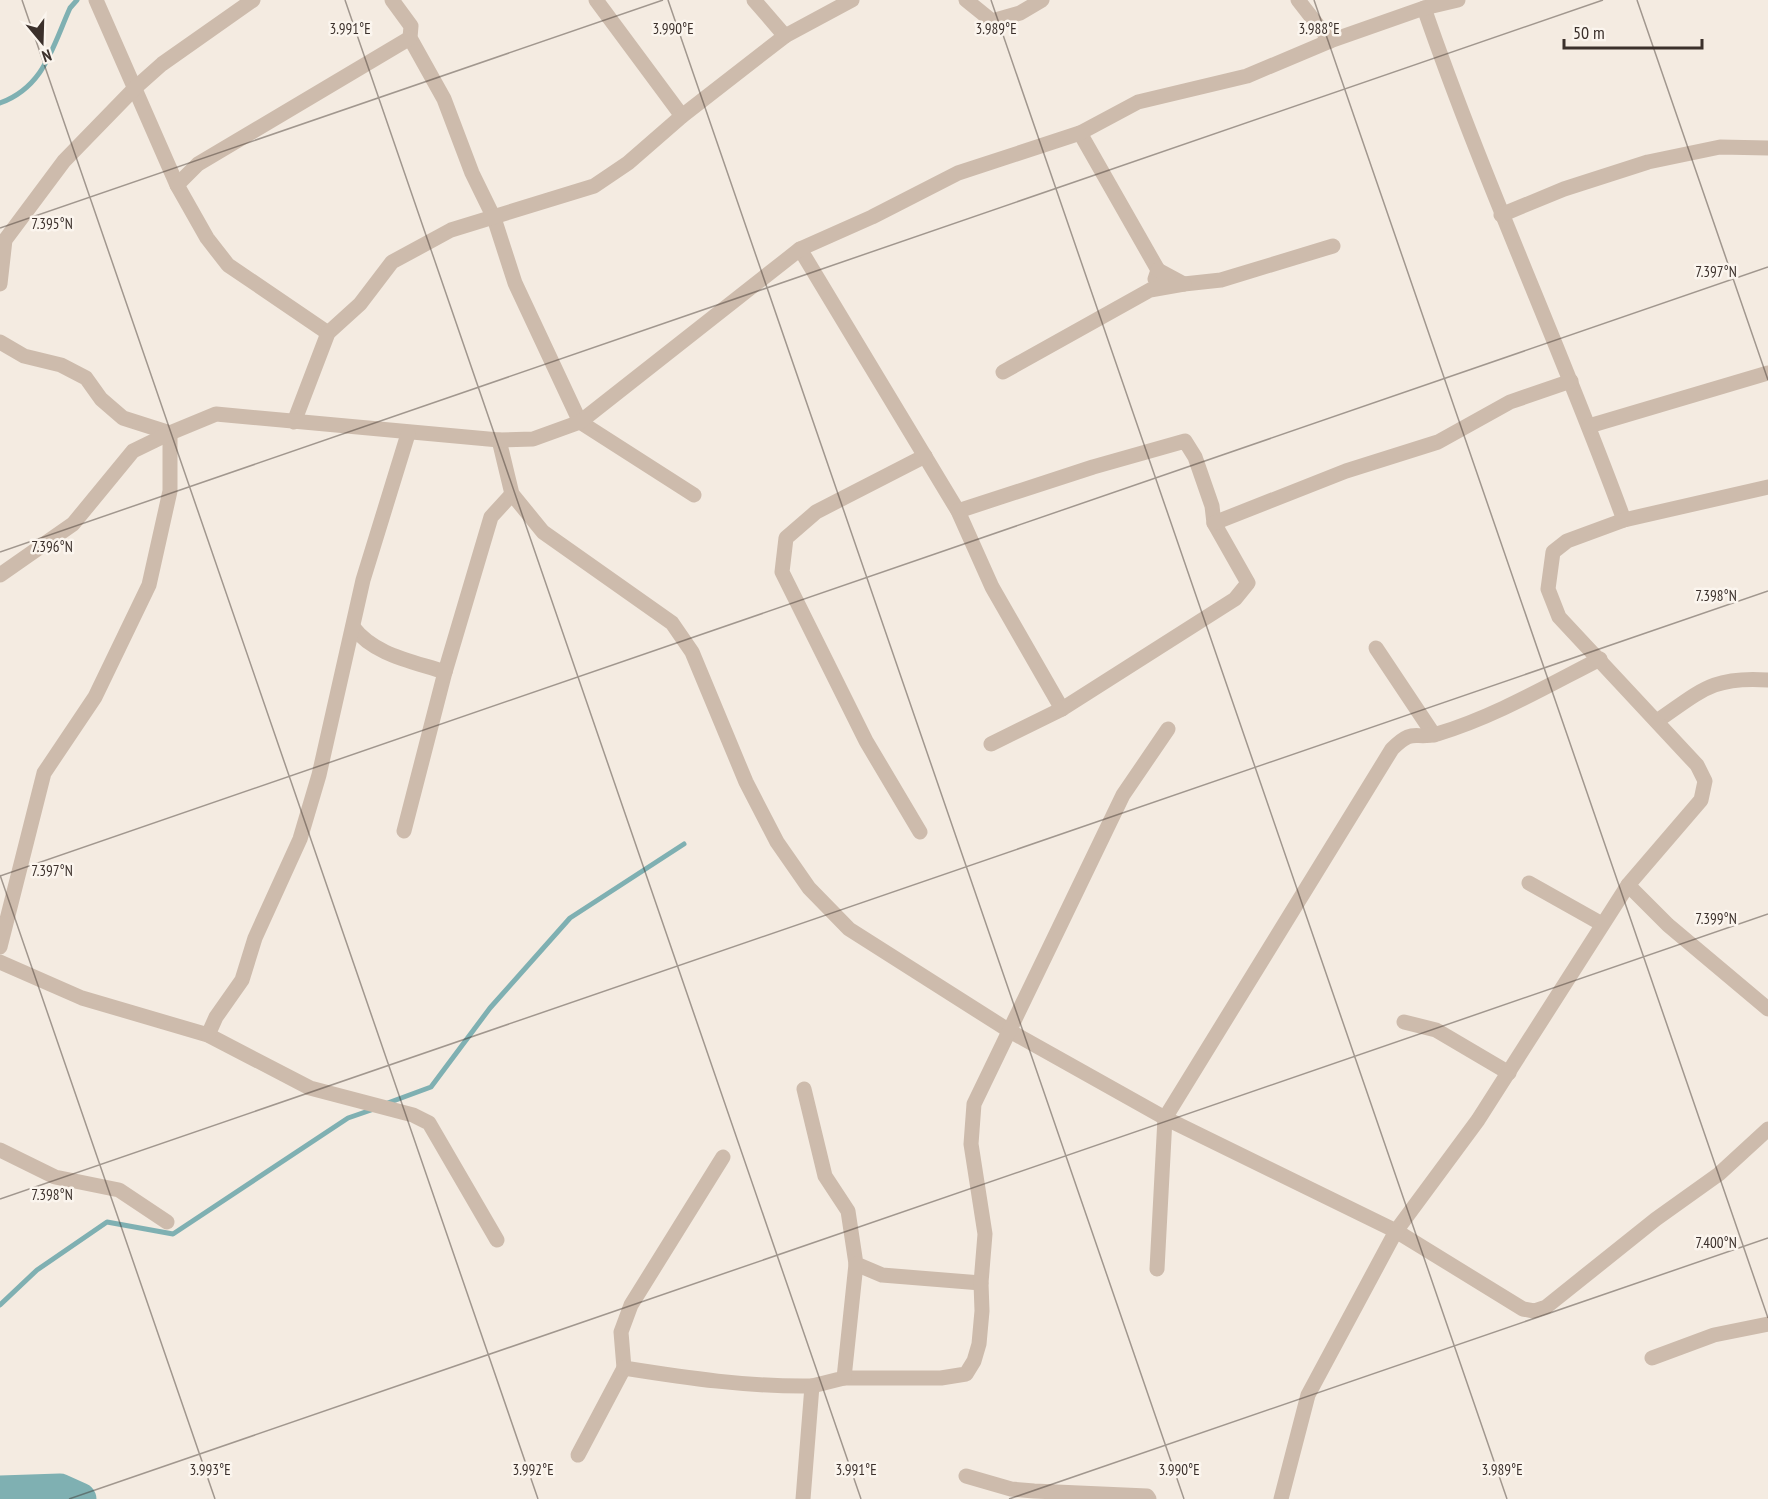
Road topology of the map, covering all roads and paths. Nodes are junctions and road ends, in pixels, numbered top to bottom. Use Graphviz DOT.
graph roads {
  1 [pos="253,0"];
  2 [pos="392,0"];
  3 [pos="596,0"];
  4 [pos="754,0"];
  5 [pos="852,0"];
  6 [pos="966,0"];
  7 [pos="1042,0"];
  8 [pos="1298,0"];
  9 [pos="1458,0"];
  10 [pos="96,1"];
  11 [pos="1424,8"];
  12 [pos="785,36"];
  13 [pos="410,38"];
  14 [pos="1330,41"];
  15 [pos="135,88"];
  16 [pos="682,116"];
  17 [pos="1080,133"];
  18 [pos="1768,148"];
  19 [pos="177,185"];
  20 [pos="1501,215"];
  21 [pos="494,218"];
  22 [pos="1333,246"];
  23 [pos="800,249"];
  24 [pos="1158,270"];
  25 [pos="0,284"];
  26 [pos="1184,284"];
  27 [pos="1150,290"];
  28 [pos="327,333"];
  29 [pos="0,342"];
  30 [pos="1003,372"];
  31 [pos="1768,373"];
  32 [pos="1570,381"];
  33 [pos="294,422"];
  34 [pos="580,422"];
  35 [pos="1589,426"];
  36 [pos="170,433"];
  37 [pos="408,434"];
  38 [pos="499,440"];
  39 [pos="925,456"];
  40 [pos="1768,487"];
  41 [pos="512,494"];
  42 [pos="694,495"];
  43 [pos="958,511"];
  44 [pos="1624,520"];
  45 [pos="1214,523"];
  46 [pos="0,575"];
  47 [pos="353,627"];
  48 [pos="1376,648"];
  49 [pos="1600,659"];
  50 [pos="445,672"];
  51 [pos="1768,680"];
  52 [pos="1062,709"];
  53 [pos="1657,721"];
  54 [pos="1168,729"];
  55 [pos="1434,735"];
  56 [pos="991,744"];
  57 [pos="404,831"];
  58 [pos="920,832"];
  59 [pos="1529,883"];
  60 [pos="1628,885"];
  61 [pos="1602,924"];
  62 [pos="0,947"];
  63 [pos="0,962"];
  64 [pos="1768,1009"];
  65 [pos="1404,1022"];
  66 [pos="1008,1030"];
  67 [pos="208,1035"];
  68 [pos="1509,1073"];
  69 [pos="804,1089"];
  70 [pos="1165,1118"];
  71 [pos="1768,1129"];
  72 [pos="0,1150"];
  73 [pos="723,1157"];
  74 [pos="167,1222"];
  75 [pos="1396,1231"];
  76 [pos="497,1240"];
  77 [pos="856,1264"];
  78 [pos="1157,1269"];
  79 [pos="981,1284"];
  80 [pos="1768,1324"];
  81 [pos="1652,1358"];
  82 [pos="624,1368"];
  83 [pos="844,1378"];
  84 [pos="812,1386"];
  85 [pos="578,1455"];
  86 [pos="966,1476"];
  87 [pos="803,1499"];
  88 [pos="1149,1499"];
  89 [pos="1281,1499"];
  1 -- 15 [label="street"];
  2 -- 13 [label="street"];
  3 -- 16 [label="street"];
  4 -- 12 [label="street"];
  5 -- 12 [label="street"];
  6 -- 7 [label="street"];
  8 -- 14 [label="street"];
  9 -- 11 [label="street"];
  10 -- 15 [label="street"];
  11 -- 14 [label="street"];
  11 -- 20 [label="street"];
  12 -- 16 [label="street"];
  13 -- 19 [label="street"];
  13 -- 21 [label="street"];
  14 -- 17 [label="street"];
  15 -- 19 [label="street"];
  15 -- 25 [label="street"];
  16 -- 21 [label="street"];
  17 -- 23 [label="street"];
  17 -- 24 [label="street"];
  18 -- 20 [label="street"];
  19 -- 28 [label="street"];
  20 -- 32 [label="street"];
  21 -- 28 [label="street"];
  21 -- 34 [label="street"];
  22 -- 26 [label="street"];
  23 -- 34 [label="street"];
  23 -- 39 [label="street"];
  24 -- 26 [label="street"];
  24 -- 27 [label="street"];
  26 -- 27 [label="street"];
  27 -- 30 [label="street"];
  28 -- 33 [label="street"];
  29 -- 36 [label="street"];
  31 -- 35 [label="street"];
  32 -- 35 [label="street"];
  32 -- 45 [label="street"];
  33 -- 36 [label="street"];
  33 -- 37 [label="street"];
  34 -- 38 [label="street"];
  34 -- 42 [label="street"];
  35 -- 44 [label="street"];
  36 -- 46 [label="street"];
  36 -- 62 [label="street"];
  37 -- 38 [label="street"];
  37 -- 47 [label="street"];
  38 -- 41 [label="street"];
  39 -- 43 [label="street"];
  39 -- 58 [label="street"];
  40 -- 44 [label="street"];
  41 -- 50 [label="street"];
  41 -- 66 [label="street"];
  43 -- 45 [label="street"];
  43 -- 52 [label="street"];
  44 -- 49 [label="street"];
  45 -- 52 [label="street"];
  47 -- 50 [label="street"];
  47 -- 67 [label="street"];
  48 -- 55 [label="street"];
  49 -- 53 [label="street"];
  49 -- 55 [label="street"];
  50 -- 57 [label="street"];
  51 -- 53 [label="street"];
  52 -- 56 [label="street"];
  53 -- 60 [label="street"];
  54 -- 66 [label="street"];
  55 -- 70 [label="street"];
  59 -- 61 [label="street"];
  60 -- 61 [label="street"];
  60 -- 64 [label="street"];
  61 -- 68 [label="street"];
  63 -- 67 [label="street"];
  65 -- 68 [label="street"];
  66 -- 70 [label="street"];
  66 -- 79 [label="street"];
  67 -- 76 [label="street"];
  68 -- 75 [label="street"];
  69 -- 77 [label="street"];
  70 -- 75 [label="street"];
  70 -- 78 [label="street"];
  71 -- 75 [label="street"];
  72 -- 74 [label="street"];
  73 -- 82 [label="street"];
  75 -- 89 [label="street"];
  77 -- 79 [label="street"];
  77 -- 83 [label="street"];
  79 -- 83 [label="street"];
  80 -- 81 [label="street"];
  82 -- 84 [label="street"];
  82 -- 85 [label="street"];
  83 -- 84 [label="street"];
  84 -- 87 [label="street"];
  86 -- 88 [label="street"];
}
